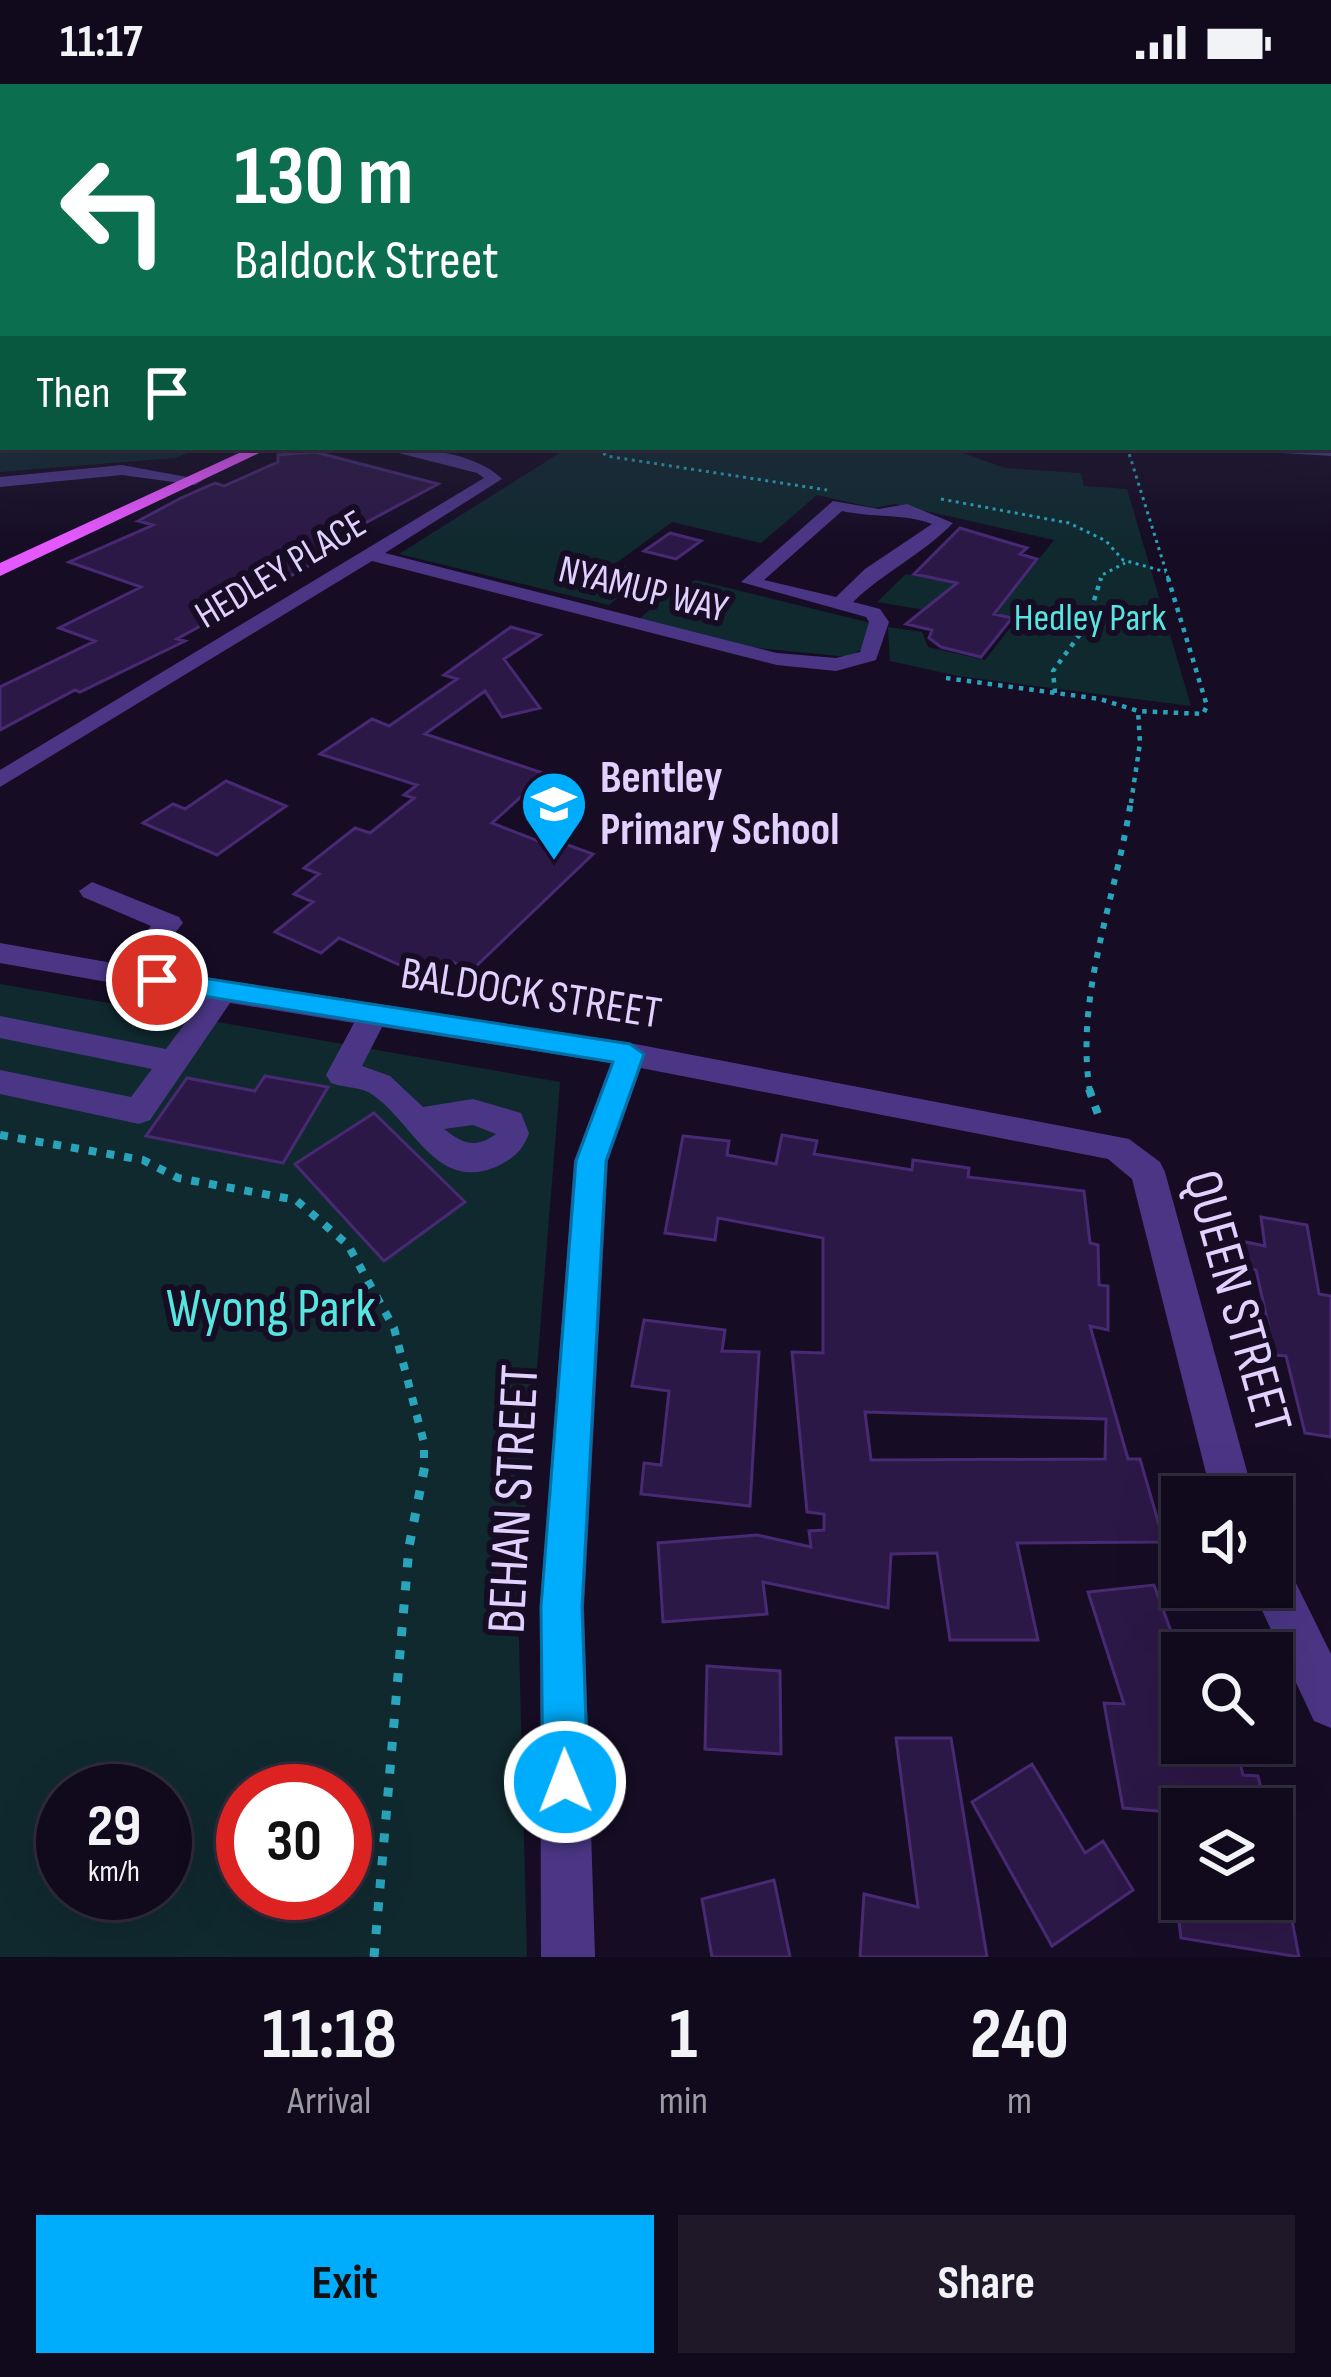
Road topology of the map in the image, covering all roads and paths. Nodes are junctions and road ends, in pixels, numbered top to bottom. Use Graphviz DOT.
graph roads {
  1 [pos="223,450"];
  2 [pos="256,450"];
  3 [pos="396,450"];
  4 [pos="602,450"];
  5 [pos="1128,450"];
  6 [pos="173,481"];
  7 [pos="0,482"];
  8 [pos="844,494"];
  9 [pos="928,497"];
  10 [pos="0,551"];
  11 [pos="374,556"];
  12 [pos="1128,562"];
  13 [pos="0,570"];
  14 [pos="1166,572"];
  15 [pos="840,604"];
  16 [pos="946,678"];
  17 [pos="1054,693"];
  18 [pos="1138,711"];
  19 [pos="0,780"];
  20 [pos="92,891"];
  21 [pos="0,952"];
  22 [pos="124,974"];
  23 [pos="223,992"];
  24 [pos="373,1015"];
  25 [pos="0,1027"];
  26 [pos="630,1054"];
  27 [pos="175,1062"];
  28 [pos="0,1082"];
  29 [pos="414,1121"];
  30 [pos="0,1135"];
  31 [pos="1117,1148"];
  32 [pos="1227,1476"];
  33 [pos="1285,1608"];
  34 [pos="1331,1704"];
  35 [pos="374,1957"];
  36 [pos="568,1957"];
  1 -- 6 [label="main road"];
  2 -- 6 [label="main road"];
  3 -- 11 [label="street, HEDLEY PLACE"];
  4 -- 8 [label="path"];
  5 -- 14 [label="path"];
  6 -- 7 [label="street"];
  6 -- 10 [label="main road"];
  6 -- 13 [label="main road"];
  9 -- 12 [label="path"];
  11 -- 15 [label="street, NYAMUP WAY"];
  11 -- 19 [label="street, HEDLEY PLACE"];
  12 -- 14 [label="path"];
  12 -- 17 [label="path"];
  14 -- 18 [label="path"];
  15 -- 15 [label="street"];
  16 -- 17 [label="path"];
  17 -- 18 [label="path"];
  18 -- 31 [label="path"];
  20 -- 22 [label="street"];
  21 -- 22 [label="street, BALDOCK STREET"];
  22 -- 23 [label="street, BALDOCK STREET"];
  23 -- 24 [label="street, BALDOCK STREET"];
  23 -- 27 [label="street"];
  24 -- 26 [label="street, BALDOCK STREET"];
  24 -- 29 [label="street"];
  25 -- 27 [label="street"];
  26 -- 31 [label="street, BALDOCK STREET"];
  26 -- 36 [label="street, BEHAN STREET"];
  27 -- 28 [label="street"];
  30 -- 35 [label="path"];
  31 -- 32 [label="street, QUEEN STREET"];
  33 -- 34 [label="street"];
}
